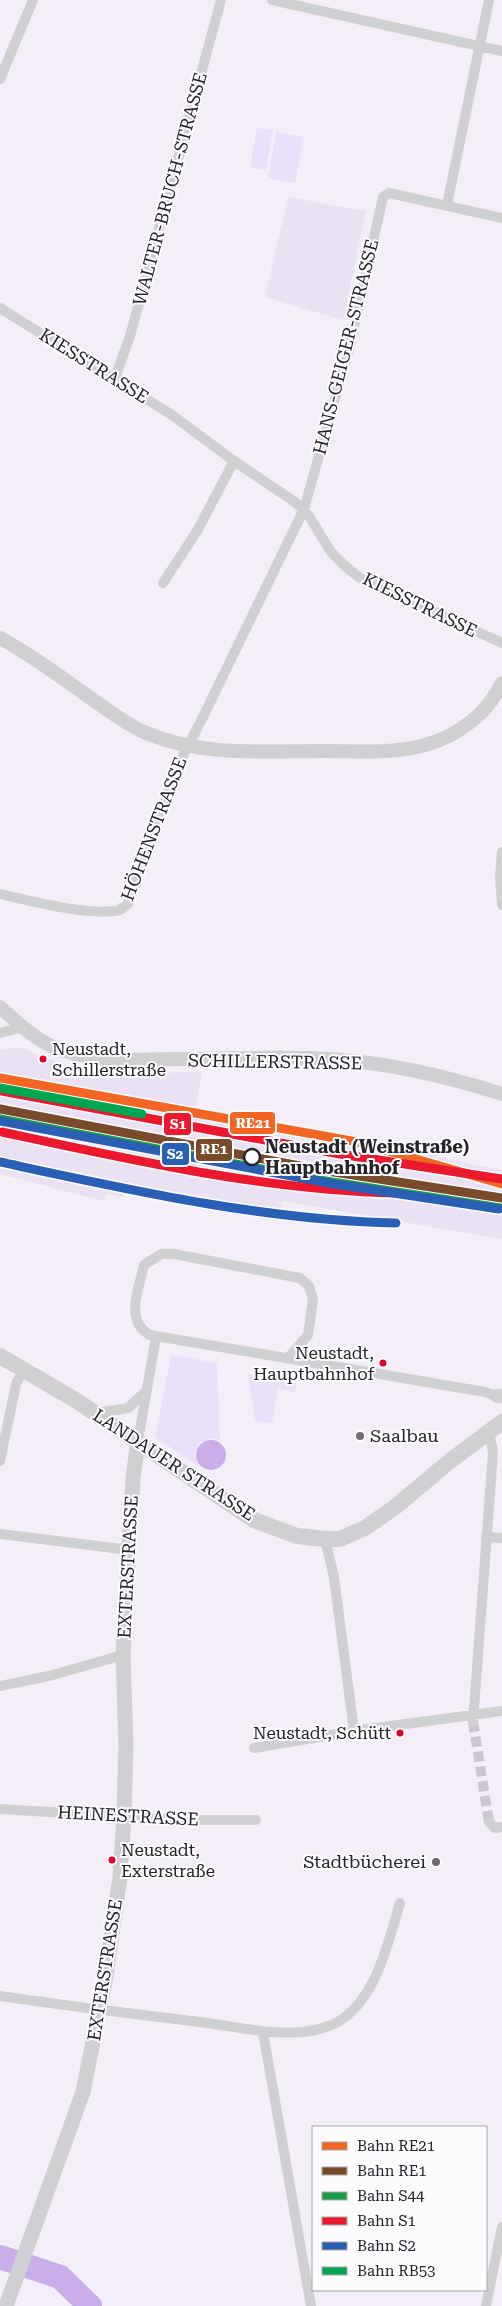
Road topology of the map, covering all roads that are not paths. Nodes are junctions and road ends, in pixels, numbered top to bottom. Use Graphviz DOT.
graph roads {
  1 [pos="34,0"];
  2 [pos="221,0"];
  3 [pos="272,0"];
  4 [pos="489,0"];
  5 [pos="479,46"];
  6 [pos="502,51"];
  7 [pos="0,79"];
  8 [pos="447,206"];
  9 [pos="502,218"];
  10 [pos="0,308"];
  11 [pos="115,378"];
  12 [pos="234,461"];
  13 [pos="304,510"];
  14 [pos="163,583"];
  15 [pos="0,638"];
  16 [pos="502,643"];
  17 [pos="502,683"];
  18 [pos="187,745"];
  19 [pos="502,852"];
  20 [pos="0,894"];
  21 [pos="501,894"];
  22 [pos="502,905"];
  23 [pos="0,1007"];
  24 [pos="23,1027"];
  25 [pos="0,1033"];
  26 [pos="502,1094"];
  27 [pos="156,1337"];
  28 [pos="0,1356"];
  29 [pos="289,1357"];
  30 [pos="23,1370"];
  31 [pos="146,1390"];
  32 [pos="500,1397"];
  33 [pos="95,1414"];
  34 [pos="496,1427"];
  35 [pos="138,1441"];
  36 [pos="0,1461"];
  37 [pos="0,1534"];
  38 [pos="486,1537"];
  39 [pos="502,1538"];
  40 [pos="325,1540"];
  41 [pos="130,1550"];
  42 [pos="124,1654"];
  43 [pos="0,1686"];
  44 [pos="502,1710"];
  45 [pos="474,1718"];
  46 [pos="354,1731"];
  47 [pos="254,1748"];
  48 [pos="0,1808"];
  49 [pos="124,1816"];
  50 [pos="256,1820"];
  51 [pos="400,1903"];
  52 [pos="0,1996"];
  53 [pos="100,2010"];
  54 [pos="264,2032"];
  55 [pos="502,2227"];
  56 [pos="6,2306"];
  57 [pos="311,2306"];
  58 [pos="486,2306"];
  1 -- 7 [label="street"];
  2 -- 11 [label="street, WALTER-BRUCH-STRASSE"];
  3 -- 5 [label="street"];
  4 -- 5 [label="street"];
  5 -- 6 [label="street"];
  5 -- 8 [label="street"];
  8 -- 9 [label="street, HANS-GEIGER-STRASSE"];
  8 -- 13 [label="street, HANS-GEIGER-STRASSE"];
  10 -- 11 [label="street, KIESSTRASSE"];
  11 -- 12 [label="street, KIESSTRASSE"];
  12 -- 13 [label="street, KIESSTRASSE"];
  12 -- 14 [label="street"];
  13 -- 16 [label="street, KIESSTRASSE"];
  13 -- 18 [label="street, HANS-GEIGER-STRASSE"];
  15 -- 18 [label="street"];
  17 -- 18 [label="street"];
  18 -- 20 [label="street, HÖHENSTRASSE"];
  19 -- 21 [label="street"];
  21 -- 22 [label="street"];
  23 -- 24 [label="street, SCHILLERSTRASSE"];
  24 -- 25 [label="street"];
  24 -- 26 [label="street, SCHILLERSTRASSE"];
  27 -- 29 [label="street"];
  27 -- 29 [label="street"];
  27 -- 31 [label="street"];
  28 -- 30 [label="main road, LANDAUER STRASSE"];
  29 -- 32 [label="street"];
  30 -- 33 [label="main road, LANDAUER STRASSE"];
  30 -- 36 [label="street"];
  31 -- 33 [label="street"];
  31 -- 35 [label="street"];
  33 -- 35 [label="main road, LANDAUER STRASSE"];
  34 -- 38 [label="street"];
  34 -- 40 [label="main road, LANDAUER STRASSE"];
  35 -- 40 [label="main road, LANDAUER STRASSE"];
  35 -- 41 [label="main road, EXTERSTRASSE"];
  37 -- 41 [label="street"];
  38 -- 39 [label="street"];
  38 -- 45 [label="street"];
  40 -- 46 [label="street"];
  41 -- 42 [label="main road, EXTERSTRASSE"];
  42 -- 43 [label="street"];
  42 -- 49 [label="main road, EXTERSTRASSE"];
  44 -- 45 [label="street"];
  45 -- 46 [label="street"];
  46 -- 47 [label="street"];
  48 -- 49 [label="street, HEINESTRASSE"];
  49 -- 50 [label="street, HEINESTRASSE"];
  49 -- 53 [label="main road, EXTERSTRASSE"];
  51 -- 54 [label="street"];
  52 -- 53 [label="street"];
  53 -- 54 [label="street"];
  53 -- 56 [label="main road, EXTERSTRASSE"];
  54 -- 57 [label="street"];
  55 -- 58 [label="street"];
}
